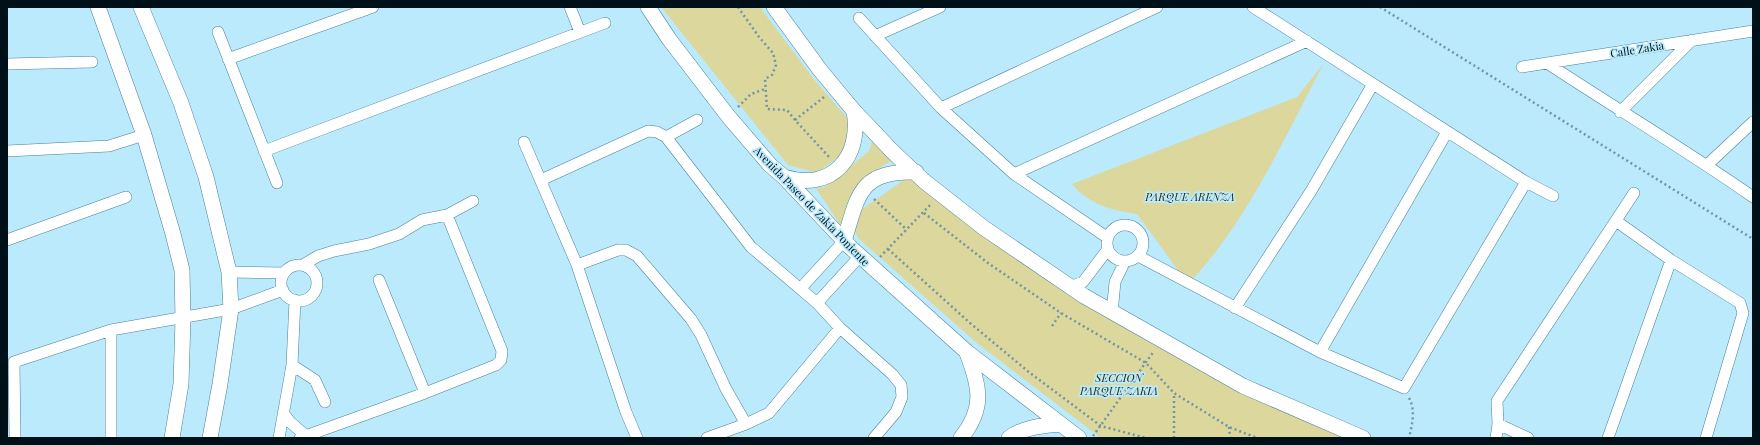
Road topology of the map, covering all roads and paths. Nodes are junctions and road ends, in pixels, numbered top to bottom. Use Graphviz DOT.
graph roads {
  1 [pos="98,7"];
  2 [pos="141,7"];
  3 [pos="373,7"];
  4 [pos="570,7"];
  5 [pos="648,7"];
  6 [pos="738,7"];
  7 [pos="774,7"];
  8 [pos="940,7"];
  9 [pos="1157,7"];
  10 [pos="1253,7"];
  11 [pos="1380,7"];
  12 [pos="859,18"];
  13 [pos="605,23"];
  14 [pos="1753,31"];
  15 [pos="218,32"];
  16 [pos="580,32"];
  17 [pos="876,36"];
  18 [pos="1692,40"];
  19 [pos="1307,41"];
  20 [pos="228,59"];
  21 [pos="92,62"];
  22 [pos="1546,63"];
  23 [pos="7,64"];
  24 [pos="1522,67"];
  25 [pos="1373,84"];
  26 [pos="835,88"];
  27 [pos="765,89"];
  28 [pos="941,108"];
  29 [pos="854,111"];
  30 [pos="1620,112"];
  31 [pos="728,116"];
  32 [pos="697,120"];
  33 [pos="795,120"];
  34 [pos="1753,122"];
  35 [pos="1447,132"];
  36 [pos="144,135"];
  37 [pos="666,137"];
  38 [pos="524,142"];
  39 [pos="7,151"];
  40 [pos="264,151"];
  41 [pos="1707,165"];
  42 [pos="840,168"];
  43 [pos="916,172"];
  44 [pos="1014,174"];
  45 [pos="784,177"];
  46 [pos="542,180"];
  47 [pos="1526,182"];
  48 [pos="277,183"];
  49 [pos="863,189"];
  50 [pos="1634,193"];
  51 [pos="940,194"];
  52 [pos="1553,196"];
  53 [pos="126,197"];
  54 [pos="1753,197"];
  55 [pos="472,201"];
  56 [pos="924,213"];
  57 [pos="447,216"];
  58 [pos="1616,221"];
  59 [pos="907,230"];
  60 [pos="1108,238"];
  61 [pos="1753,239"];
  62 [pos="7,240"];
  63 [pos="844,241"];
  64 [pos="888,249"];
  65 [pos="1108,249"];
  66 [pos="860,256"];
  67 [pos="1138,256"];
  68 [pos="1671,260"];
  69 [pos="1125,262"];
  70 [pos="304,265"];
  71 [pos="577,265"];
  72 [pos="872,266"];
  73 [pos="229,272"];
  74 [pos="284,273"];
  75 [pos="379,280"];
  76 [pos="1070,287"];
  77 [pos="801,288"];
  78 [pos="283,290"];
  79 [pos="295,300"];
  80 [pos="817,303"];
  81 [pos="1235,308"];
  82 [pos="231,310"];
  83 [pos="1061,313"];
  84 [pos="1112,313"];
  85 [pos="183,319"];
  86 [pos="1052,326"];
  87 [pos="840,328"];
  88 [pos="110,330"];
  89 [pos="1162,340"];
  90 [pos="967,352"];
  91 [pos="1320,352"];
  92 [pos="11,363"];
  93 [pos="1146,363"];
  94 [pos="292,365"];
  95 [pos="1404,388"];
  96 [pos="1174,393"];
  97 [pos="425,394"];
  98 [pos="325,402"];
  99 [pos="283,413"];
  100 [pos="746,424"];
  101 [pos="1060,424"];
  102 [pos="1498,424"];
  103 [pos="1101,426"];
  104 [pos="1230,427"];
  105 [pos="303,437"];
  106 [pos="15,438"];
  107 [pos="111,438"];
  108 [pos="172,438"];
  109 [pos="210,438"];
  110 [pos="279,438"];
  111 [pos="636,438"];
  112 [pos="707,438"];
  113 [pos="874,438"];
  114 [pos="961,438"];
  115 [pos="1009,438"];
  116 [pos="1079,438"];
  117 [pos="1091,438"];
  118 [pos="1146,438"];
  119 [pos="1174,438"];
  120 [pos="1230,438"];
  121 [pos="1257,438"];
  122 [pos="1363,438"];
  123 [pos="1409,438"];
  124 [pos="1496,438"];
  125 [pos="1527,438"];
  126 [pos="1608,438"];
  127 [pos="1706,438"];
  1 -- 36 [label="street"];
  2 -- 73 [label="street"];
  3 -- 20 [label="street"];
  4 -- 16 [label="street"];
  5 -- 31 [label="street, Avenida Paseo de Zakia Poniente"];
  6 -- 27 [label="path"];
  7 -- 26 [label="street"];
  8 -- 17 [label="street"];
  9 -- 28 [label="street"];
  10 -- 19 [label="street"];
  11 -- 61 [label="path"];
  12 -- 17 [label="street"];
  13 -- 16 [label="street"];
  14 -- 18 [label="street, Calle Zakia"];
  15 -- 20 [label="street"];
  16 -- 40 [label="street"];
  17 -- 28 [label="street"];
  18 -- 22 [label="street, Calle Zakia"];
  18 -- 30 [label="street"];
  19 -- 25 [label="street"];
  19 -- 44 [label="street"];
  20 -- 40 [label="street"];
  21 -- 23 [label="street"];
  22 -- 24 [label="street, Calle Zakia"];
  22 -- 30 [label="street"];
  25 -- 35 [label="street"];
  25 -- 81 [label="street"];
  26 -- 29 [label="street"];
  26 -- 33 [label="path"];
  27 -- 31 [label="path"];
  27 -- 33 [label="path"];
  28 -- 44 [label="street"];
  29 -- 42 [label="street"];
  29 -- 43 [label="street"];
  30 -- 41 [label="street"];
  31 -- 45 [label="street, Avenida Paseo de Zakia Poniente"];
  32 -- 37 [label="street"];
  33 -- 42 [label="path"];
  34 -- 41 [label="street"];
  35 -- 47 [label="street"];
  35 -- 91 [label="street"];
  36 -- 39 [label="street"];
  36 -- 85 [label="street"];
  37 -- 46 [label="street"];
  37 -- 77 [label="street"];
  38 -- 46 [label="street"];
  40 -- 48 [label="street"];
  41 -- 54 [label="street"];
  42 -- 45 [label="street"];
  43 -- 49 [label="street"];
  43 -- 51 [label="street"];
  44 -- 60 [label="street"];
  45 -- 63 [label="street, Avenida Paseo de Zakia Poniente"];
  46 -- 71 [label="street"];
  47 -- 52 [label="street"];
  47 -- 95 [label="street"];
  49 -- 59 [label="path"];
  49 -- 63 [label="street"];
  50 -- 58 [label="street"];
  51 -- 56 [label="path"];
  51 -- 76 [label="street"];
  53 -- 62 [label="street"];
  55 -- 57 [label="street"];
  56 -- 59 [label="path"];
  56 -- 83 [label="path"];
  57 -- 70 [label="street"];
  57 -- 97 [label="street"];
  58 -- 68 [label="street"];
  58 -- 102 [label="street"];
  59 -- 64 [label="path"];
  60 -- 65 [label="street"];
  60 -- 67 [label="street"];
  63 -- 66 [label="street, Avenida Paseo de Zakia Poniente"];
  63 -- 77 [label="street"];
  64 -- 72 [label="path"];
  64 -- 103 [label="path"];
  65 -- 69 [label="street"];
  65 -- 76 [label="street"];
  66 -- 72 [label="street, Avenida Paseo de Zakia Poniente"];
  66 -- 80 [label="street"];
  67 -- 69 [label="street"];
  67 -- 81 [label="street"];
  68 -- 126 [label="street"];
  68 -- 127 [label="street"];
  69 -- 84 [label="street"];
  70 -- 74 [label="street"];
  70 -- 79 [label="street"];
  71 -- 100 [label="street"];
  71 -- 111 [label="street"];
  72 -- 90 [label="street, Avenida Paseo de Zakia Poniente"];
  73 -- 74 [label="street"];
  73 -- 82 [label="street"];
  74 -- 78 [label="street"];
  75 -- 97 [label="street"];
  76 -- 84 [label="street"];
  77 -- 80 [label="street"];
  78 -- 79 [label="street"];
  78 -- 82 [label="street"];
  79 -- 94 [label="street"];
  80 -- 87 [label="street"];
  81 -- 91 [label="street"];
  82 -- 85 [label="street"];
  82 -- 109 [label="street"];
  83 -- 86 [label="path"];
  83 -- 93 [label="path"];
  84 -- 89 [label="street"];
  85 -- 88 [label="street"];
  85 -- 108 [label="street"];
  87 -- 100 [label="street"];
  87 -- 113 [label="street"];
  88 -- 92 [label="street"];
  88 -- 107 [label="street"];
  89 -- 93 [label="path"];
  89 -- 122 [label="street"];
  90 -- 101 [label="street, Avenida Paseo de Zakia Poniente"];
  90 -- 114 [label="street"];
  91 -- 95 [label="street"];
  92 -- 106 [label="street"];
  93 -- 96 [label="path"];
  93 -- 103 [label="path"];
  94 -- 98 [label="street"];
  94 -- 99 [label="street"];
  95 -- 123 [label="path"];
  96 -- 104 [label="path"];
  96 -- 119 [label="path"];
  97 -- 105 [label="street"];
  99 -- 105 [label="street"];
  99 -- 110 [label="street"];
  100 -- 112 [label="street"];
  101 -- 115 [label="street"];
  101 -- 116 [label="street, Avenida Paseo de Zakia Poniente"];
  102 -- 124 [label="street"];
  102 -- 125 [label="street"];
  103 -- 117 [label="path"];
  103 -- 118 [label="path"];
  104 -- 120 [label="path"];
  104 -- 121 [label="path"];
}
